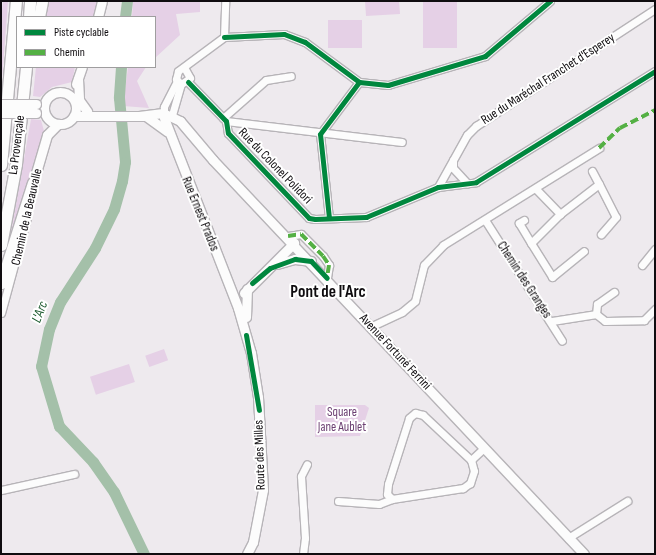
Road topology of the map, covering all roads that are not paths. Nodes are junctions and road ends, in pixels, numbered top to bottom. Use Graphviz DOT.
graph roads {
  1 [pos="16,1"];
  2 [pos="30,1"];
  3 [pos="42,1"];
  4 [pos="102,1"];
  5 [pos="225,1"];
  6 [pos="550,1"];
  7 [pos="655,9"];
  8 [pos="29,16"];
  9 [pos="39,16"];
  10 [pos="98,16"];
  11 [pos="224,37"];
  12 [pos="26,68"];
  13 [pos="32,68"];
  14 [pos="82,68"];
  15 [pos="187,71"];
  16 [pos="655,71"];
  17 [pos="291,76"];
  18 [pos="182,82"];
  19 [pos="359,82"];
  20 [pos="77,83"];
  21 [pos="1,104"];
  22 [pos="72,104"];
  23 [pos="40,108"];
  24 [pos="87,111"];
  25 [pos="1,113"];
  26 [pos="103,114"];
  27 [pos="166,115"];
  28 [pos="142,116"];
  29 [pos="225,120"];
  30 [pos="58,124"];
  31 [pos="167,131"];
  32 [pos="320,134"];
  33 [pos="402,142"];
  34 [pos="599,148"];
  35 [pos="453,160"];
  36 [pos="16,164"];
  37 [pos="1,165"];
  38 [pos="592,171"];
  39 [pos="467,183"];
  40 [pos="33,184"];
  41 [pos="598,184"];
  42 [pos="438,187"];
  43 [pos="536,189"];
  44 [pos="560,214"];
  45 [pos="330,218"];
  46 [pos="485,220"];
  47 [pos="524,220"];
  48 [pos="602,234"];
  49 [pos="291,240"];
  50 [pos="531,243"];
  51 [pos="1,245"];
  52 [pos="655,250"];
  53 [pos="584,251"];
  54 [pos="311,261"];
  55 [pos="642,266"];
  56 [pos="270,268"];
  57 [pos="226,277"];
  58 [pos="327,278"];
  59 [pos="1,283"];
  60 [pos="249,286"];
  61 [pos="614,292"];
  62 [pos="241,308"];
  63 [pos="655,309"];
  64 [pos="1,313"];
  65 [pos="596,314"];
  66 [pos="552,321"];
  67 [pos="372,326"];
  68 [pos="562,341"];
  69 [pos="484,448"];
  70 [pos="264,449"];
  71 [pos="471,460"];
  72 [pos="307,464"];
  73 [pos="74,474"];
  74 [pos="1,490"];
  75 [pos="392,499"];
  76 [pos="338,501"];
  77 [pos="627,501"];
  78 [pos="568,538"];
  79 [pos="247,554"];
  80 [pos="254,554"];
  81 [pos="303,554"];
  82 [pos="584,554"];
  1 -- 37 [label="highway, La Provençale"];
  2 -- 8 [label="highway"];
  3 -- 9 [label="highway"];
  4 -- 10 [label="main road"];
  5 -- 11 [label="street"];
  6 -- 19 [label="street"];
  7 -- 35 [label="street, Rue du Maréchal Franchet d'Esperey"];
  11 -- 15 [label="street"];
  11 -- 19 [label="street"];
  12 -- 36 [label="highway, La Provençale"];
  13 -- 36 [label="highway"];
  14 -- 20 [label="main road"];
  15 -- 18 [label="street"];
  15 -- 18 [label="street"];
  16 -- 39 [label="street"];
  17 -- 29 [label="street"];
  18 -- 27 [label="street"];
  18 -- 29 [label="street, Rue du Colonel Polidori"];
  19 -- 32 [label="street"];
  20 -- 22 [label="main road"];
  20 -- 24 [label="main road"];
  21 -- 23 [label="main road, bridge"];
  22 -- 23 [label="main road"];
  22 -- 24 [label="main road"];
  22 -- 26 [label="main road"];
  22 -- 30 [label="main road"];
  23 -- 25 [label="main road, bridge"];
  23 -- 30 [label="main road"];
  24 -- 26 [label="main road"];
  26 -- 28 [label="main road"];
  27 -- 28 [label="main road"];
  27 -- 31 [label="main road, Rue Ernest Prados"];
  27 -- 49 [label="main road, Avenue Fortuné Ferrini"];
  28 -- 31 [label="main road"];
  29 -- 32 [label="street"];
  29 -- 45 [label="street, Rue du Colonel Polidori"];
  30 -- 40 [label="main road, Chemin de la Beauvalle"];
  31 -- 57 [label="main road, Rue Ernest Prados"];
  32 -- 33 [label="street"];
  32 -- 45 [label="street"];
  34 -- 43 [label="street"];
  35 -- 39 [label="street"];
  35 -- 42 [label="street, Rue du Maréchal Franchet d'Esperey"];
  36 -- 51 [label="highway, La Provençale"];
  38 -- 41 [label="street"];
  39 -- 42 [label="street"];
  40 -- 59 [label="highway"];
  40 -- 64 [label="street, Chemin de la Beauvalle"];
  41 -- 44 [label="street"];
  41 -- 48 [label="street"];
  42 -- 45 [label="street, Rue du Colonel Polidori"];
  43 -- 44 [label="street"];
  43 -- 46 [label="street"];
  44 -- 50 [label="street"];
  46 -- 66 [label="street, Chemin des Granges"];
  46 -- 67 [label="street"];
  47 -- 50 [label="street"];
  49 -- 54 [label="main road, Avenue Fortuné Ferrini"];
  49 -- 56 [label="main road"];
  49 -- 58 [label="street"];
  50 -- 53 [label="street"];
  52 -- 55 [label="street"];
  54 -- 56 [label="main road"];
  54 -- 58 [label="main road, Avenue Fortuné Ferrini"];
  56 -- 60 [label="main road"];
  57 -- 60 [label="main road"];
  57 -- 62 [label="main road, Rue Ernest Prados"];
  58 -- 67 [label="main road, Avenue Fortuné Ferrini"];
  60 -- 62 [label="main road"];
  61 -- 65 [label="street"];
  62 -- 70 [label="main road, Route des Milles"];
  63 -- 65 [label="street"];
  65 -- 66 [label="street"];
  66 -- 68 [label="street, Chemin des Granges"];
  67 -- 69 [label="main road, Avenue Fortuné Ferrini"];
  69 -- 71 [label="street"];
  69 -- 78 [label="main road, Avenue Fortuné Ferrini"];
  70 -- 79 [label="main road, Route des Milles"];
  70 -- 80 [label="main road, Route des Milles"];
  71 -- 75 [label="street"];
  71 -- 75 [label="street"];
  72 -- 81 [label="street"];
  73 -- 74 [label="street"];
  75 -- 76 [label="street"];
  77 -- 78 [label="street"];
  78 -- 82 [label="main road, Avenue Fortuné Ferrini"];
}
